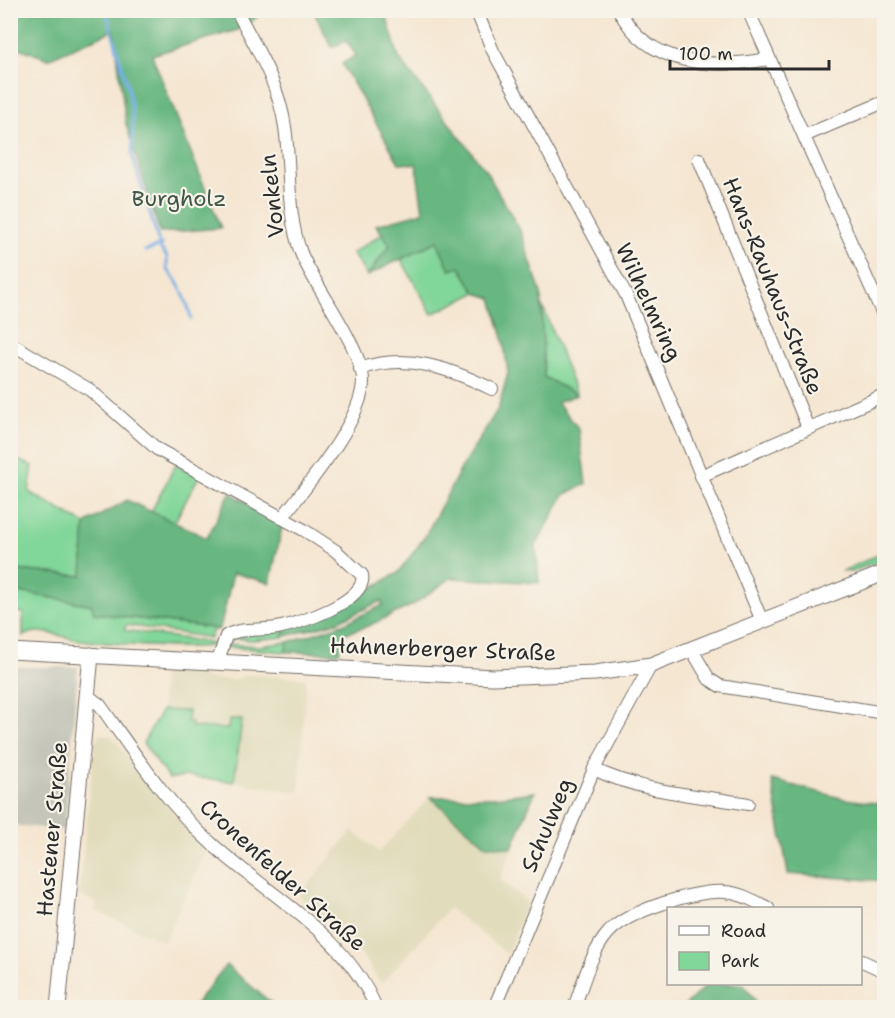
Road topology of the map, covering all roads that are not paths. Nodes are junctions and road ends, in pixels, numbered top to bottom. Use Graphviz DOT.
graph roads {
  1 [pos="476,10"];
  2 [pos="619,10"];
  3 [pos="748,10"];
  4 [pos="238,15"];
  5 [pos="768,59"];
  6 [pos="885,102"];
  7 [pos="804,136"];
  8 [pos="699,159"];
  9 [pos="885,317"];
  10 [pos="10,342"];
  11 [pos="360,369"];
  12 [pos="492,389"];
  13 [pos="885,395"];
  14 [pos="808,428"];
  15 [pos="701,477"];
  16 [pos="282,518"];
  17 [pos="885,573"];
  18 [pos="762,621"];
  19 [pos="692,650"];
  20 [pos="10,651"];
  21 [pos="91,655"];
  22 [pos="218,662"];
  23 [pos="651,665"];
  24 [pos="87,695"];
  25 [pos="885,713"];
  26 [pos="594,769"];
  27 [pos="748,804"];
  28 [pos="764,907"];
  29 [pos="862,960"];
  30 [pos="885,971"];
  31 [pos="58,1008"];
  32 [pos="376,1008"];
  33 [pos="494,1008"];
  34 [pos="574,1008"];
  1 -- 15 [label="street, Wilhelmring"];
  2 -- 5 [label="street"];
  3 -- 5 [label="street"];
  4 -- 11 [label="street, Vonkeln"];
  5 -- 7 [label="street"];
  6 -- 7 [label="street"];
  7 -- 9 [label="street"];
  8 -- 14 [label="street, Hans-Rauhaus-Straße"];
  10 -- 16 [label="street"];
  11 -- 12 [label="street"];
  11 -- 16 [label="street, Vonkeln"];
  13 -- 14 [label="street"];
  14 -- 15 [label="street"];
  15 -- 18 [label="street, Wilhelmring"];
  16 -- 22 [label="street"];
  17 -- 18 [label="main road, Hahnerberger Straße"];
  18 -- 19 [label="main road, Hahnerberger Straße"];
  19 -- 23 [label="main road, Hahnerberger Straße"];
  19 -- 25 [label="street"];
  20 -- 21 [label="main road, Hahnerberger Straße"];
  21 -- 22 [label="main road, Hahnerberger Straße"];
  21 -- 24 [label="main road, Hastener Straße"];
  22 -- 23 [label="main road, Hahnerberger Straße"];
  23 -- 26 [label="street, Schulweg"];
  24 -- 31 [label="main road, Hastener Straße"];
  24 -- 32 [label="street, Cronenfelder Straße"];
  26 -- 27 [label="street"];
  26 -- 33 [label="street, Schulweg"];
  28 -- 34 [label="street"];
  29 -- 30 [label="street"];
}
